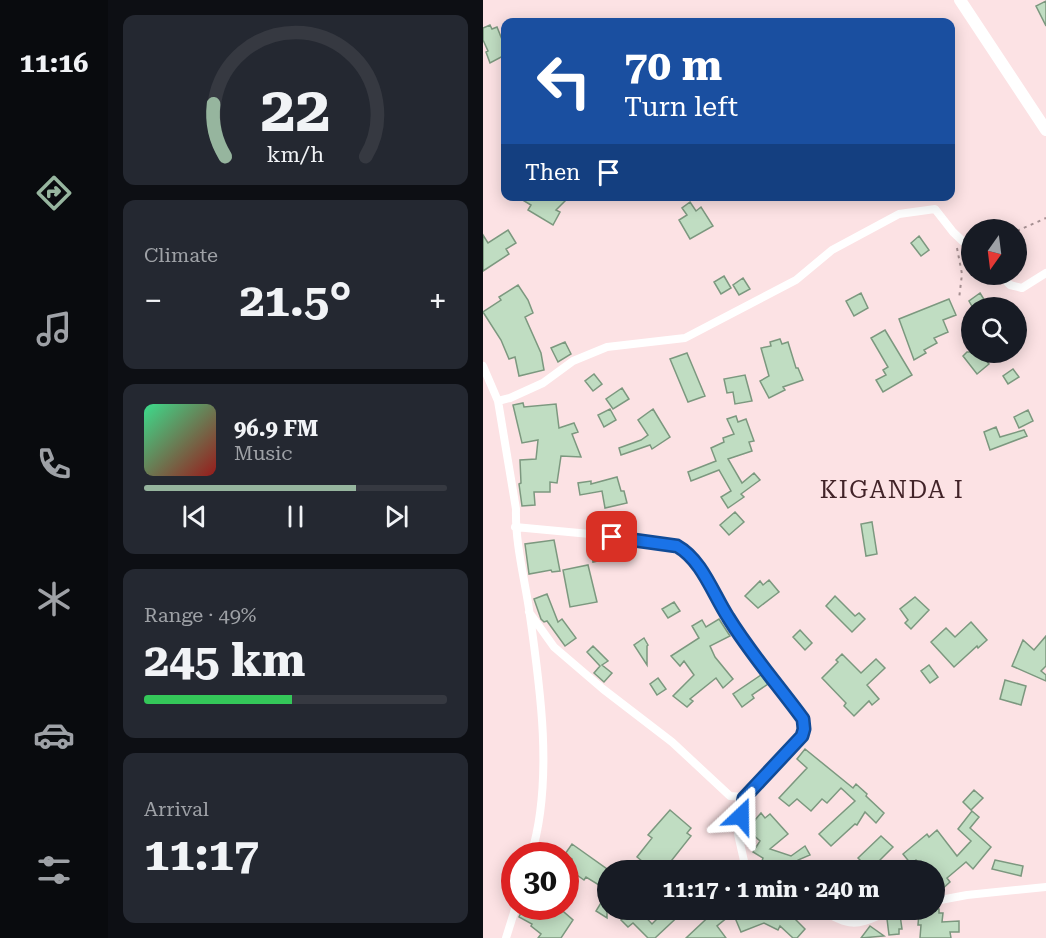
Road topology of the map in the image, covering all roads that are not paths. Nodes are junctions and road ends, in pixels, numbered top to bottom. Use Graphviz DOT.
graph roads {
  1 [pos="960,0"];
  2 [pos="1046,130"];
  3 [pos="961,240"];
  4 [pos="1046,273"];
  5 [pos="1010,285"];
  6 [pos="1027,285"];
  7 [pos="1027,285"];
  8 [pos="483,366"];
  9 [pos="498,401"];
  10 [pos="515,527"];
  11 [pos="529,612"];
  12 [pos="744,798"];
  13 [pos="534,842"];
  14 [pos="744,860"];
  15 [pos="1046,887"];
  16 [pos="945,899"];
  17 [pos="512,920"];
  18 [pos="838,920"];
  19 [pos="867,920"];
  20 [pos="506,938"];
  1 -- 2 [label="main road"];
  3 -- 9 [label="street"];
  4 -- 6 [label="street"];
  5 -- 7 [label="street"];
  8 -- 9 [label="street"];
  9 -- 10 [label="street"];
  10 -- 11 [label="street"];
  10 -- 12 [label="street"];
  11 -- 12 [label="street"];
  11 -- 13 [label="street"];
  12 -- 14 [label="street"];
  15 -- 16 [label="street"];
  17 -- 20 [label="street"];
  18 -- 19 [label="street"];
}
